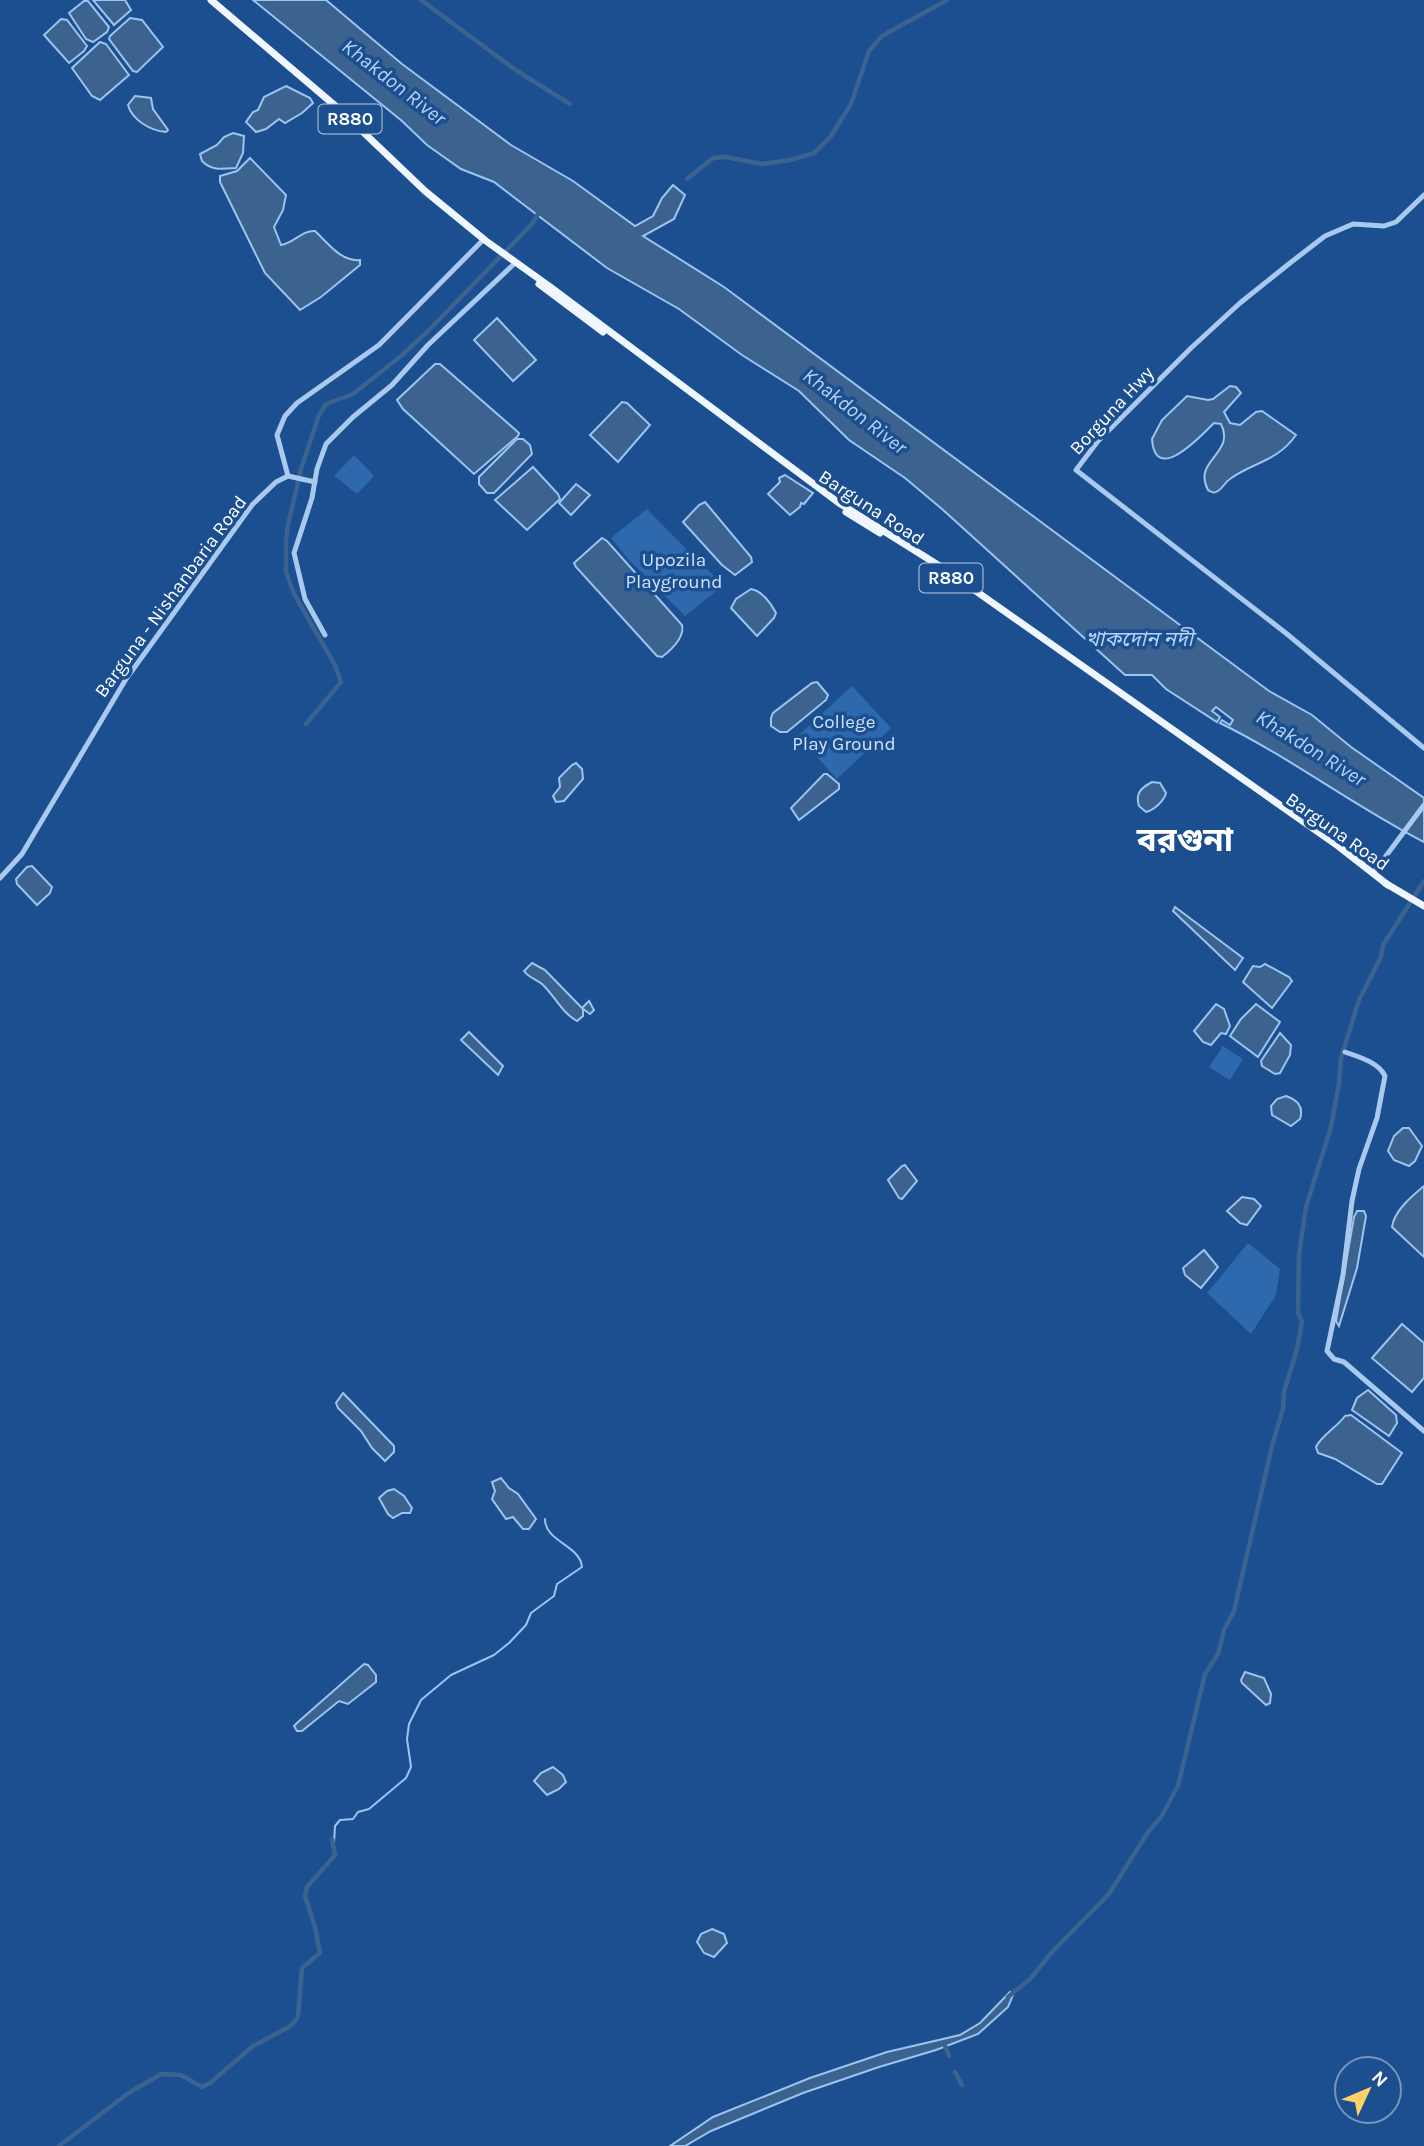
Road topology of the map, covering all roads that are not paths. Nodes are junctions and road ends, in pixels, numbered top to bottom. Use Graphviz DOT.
graph roads {
  1 [pos="211,0"];
  2 [pos="1424,195"];
  3 [pos="485,240"];
  4 [pos="514,262"];
  5 [pos="288,476"];
  6 [pos="315,482"];
  7 [pos="325,635"];
  8 [pos="1424,748"];
  9 [pos="1424,805"];
  10 [pos="1374,872"];
  11 [pos="0,878"];
  12 [pos="1388,885"];
  13 [pos="1421,905"];
  14 [pos="1345,1052"];
  15 [pos="1424,1431"];
  1 -- 3 [label="main road, Barguna Road / R880"];
  2 -- 8 [label="street, Borguna Hwy"];
  3 -- 4 [label="main road, Barguna Road / R880"];
  3 -- 5 [label="street"];
  4 -- 6 [label="street"];
  4 -- 10 [label="main road, Barguna Road / R880"];
  4 -- 12 [label="main road, Barguna Road / R880"];
  5 -- 6 [label="street"];
  5 -- 11 [label="street, Barguna - Nishanbaria Road"];
  6 -- 7 [label="street"];
  9 -- 10 [label="street"];
  10 -- 12 [label="main road, Barguna Road / R880"];
  12 -- 13 [label="main road, Barguna Road / R880"];
  14 -- 15 [label="street"];
}
